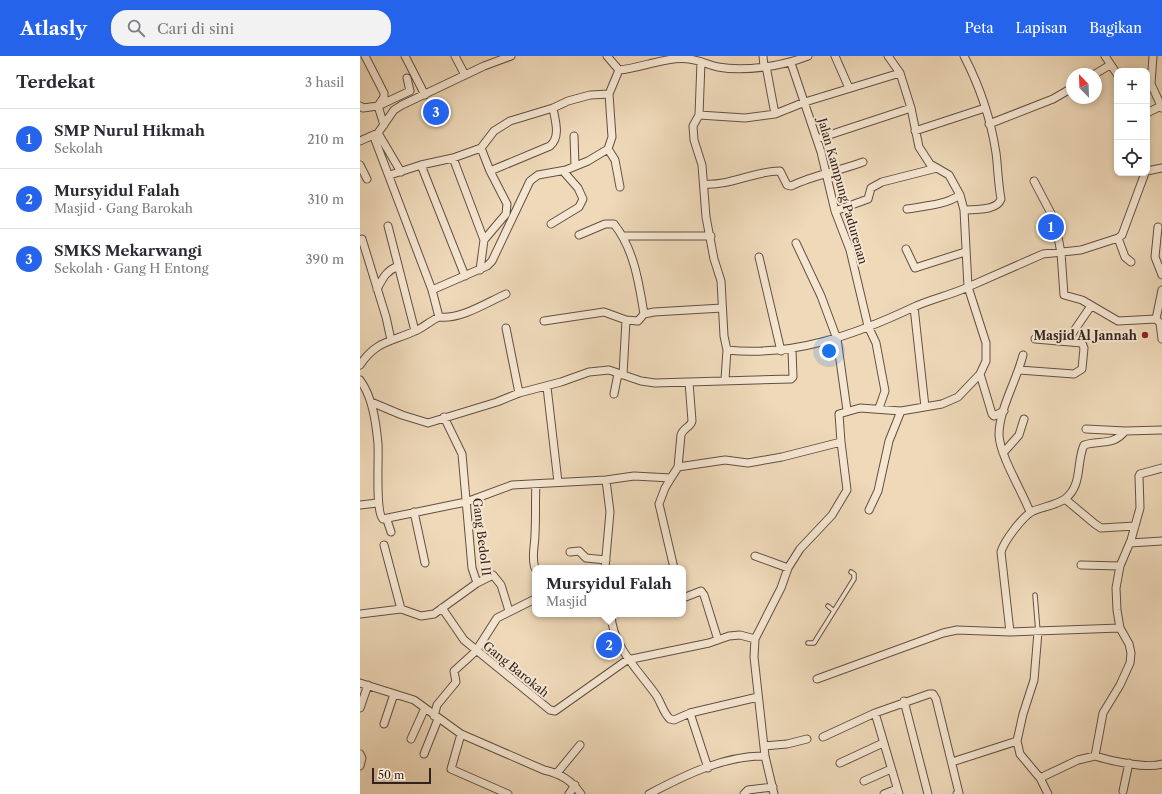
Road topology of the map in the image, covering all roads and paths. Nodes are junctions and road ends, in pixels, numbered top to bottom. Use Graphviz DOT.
graph roads {
  1 [pos="365,56"];
  2 [pos="405,56"];
  3 [pos="455,56"];
  4 [pos="511,56"];
  5 [pos="607,56"];
  6 [pos="763,56"];
  7 [pos="808,56"];
  8 [pos="835,56"];
  9 [pos="888,56"];
  10 [pos="964,56"];
  11 [pos="1105,56"];
  12 [pos="1153,56"];
  13 [pos="701,62"];
  14 [pos="791,63"];
  15 [pos="1110,65"];
  16 [pos="765,66"];
  17 [pos="619,70"];
  18 [pos="1102,70"];
  19 [pos="1114,70"];
  20 [pos="900,74"];
  21 [pos="465,75"];
  22 [pos="407,78"];
  23 [pos="849,88"];
  24 [pos="1066,91"];
  25 [pos="609,94"];
  26 [pos="425,95"];
  27 [pos="805,102"];
  28 [pos="360,106"];
  29 [pos="378,106"];
  30 [pos="1161,107"];
  31 [pos="553,108"];
  32 [pos="911,108"];
  33 [pos="985,108"];
  34 [pos="1150,112"];
  35 [pos="775,114"];
  36 [pos="698,115"];
  37 [pos="989,124"];
  38 [pos="384,125"];
  39 [pos="915,131"];
  40 [pos="376,135"];
  41 [pos="574,136"];
  42 [pos="817,140"];
  43 [pos="360,141"];
  44 [pos="481,148"];
  45 [pos="608,149"];
  46 [pos="453,158"];
  47 [pos="863,162"];
  48 [pos="360,165"];
  49 [pos="421,165"];
  50 [pos="575,166"];
  51 [pos="937,168"];
  52 [pos="1162,168"];
  53 [pos="1150,170"];
  54 [pos="490,171"];
  55 [pos="563,171"];
  56 [pos="401,172"];
  57 [pos="827,172"];
  58 [pos="390,175"];
  59 [pos="1144,176"];
  60 [pos="367,179"];
  61 [pos="1034,181"];
  62 [pos="704,184"];
  63 [pos="620,187"];
  64 [pos="960,195"];
  65 [pos="907,209"];
  66 [pos="964,210"];
  67 [pos="835,211"];
  68 [pos="551,224"];
  69 [pos="388,226"];
  70 [pos="1158,227"];
  71 [pos="579,235"];
  72 [pos="623,236"];
  73 [pos="711,236"];
  74 [pos="1118,238"];
  75 [pos="362,239"];
  76 [pos="484,240"];
  77 [pos="796,243"];
  78 [pos="906,249"];
  79 [pos="965,252"];
  80 [pos="1061,253"];
  81 [pos="759,257"];
  82 [pos="1131,262"];
  83 [pos="398,266"];
  84 [pos="480,270"];
  85 [pos="1162,275"];
  86 [pos="465,276"];
  87 [pos="968,287"];
  88 [pos="378,290"];
  89 [pos="432,290"];
  90 [pos="1162,290"];
  91 [pos="506,294"];
  92 [pos="1091,306"];
  93 [pos="914,307"];
  94 [pos="722,308"];
  95 [pos="644,314"];
  96 [pos="438,316"];
  97 [pos="1156,319"];
  98 [pos="626,320"];
  99 [pos="544,321"];
  100 [pos="868,326"];
  101 [pos="506,328"];
  102 [pos="416,331"];
  103 [pos="837,339"];
  104 [pos="1035,339"];
  105 [pos="1162,339"];
  106 [pos="391,340"];
  107 [pos="1067,341"];
  108 [pos="727,350"];
  109 [pos="792,350"];
  110 [pos="781,351"];
  111 [pos="1023,355"];
  112 [pos="360,365"];
  113 [pos="1019,370"];
  114 [pos="621,374"];
  115 [pos="980,374"];
  116 [pos="725,379"];
  117 [pos="360,380"];
  118 [pos="689,382"];
  119 [pos="547,387"];
  120 [pos="519,393"];
  121 [pos="614,394"];
  122 [pos="370,402"];
  123 [pos="925,406"];
  124 [pos="879,408"];
  125 [pos="846,410"];
  126 [pos="901,411"];
  127 [pos="1004,412"];
  128 [pos="444,417"];
  129 [pos="1024,419"];
  130 [pos="1086,429"];
  131 [pos="1162,430"];
  132 [pos="1125,431"];
  133 [pos="841,442"];
  134 [pos="1003,454"];
  135 [pos="678,467"];
  136 [pos="1162,468"];
  137 [pos="671,478"];
  138 [pos="606,480"];
  139 [pos="558,482"];
  140 [pos="536,484"];
  141 [pos="1065,499"];
  142 [pos="466,502"];
  143 [pos="377,503"];
  144 [pos="360,505"];
  145 [pos="869,510"];
  146 [pos="414,512"];
  147 [pos="1030,512"];
  148 [pos="387,520"];
  149 [pos="1135,526"];
  150 [pos="391,532"];
  151 [pos="1162,541"];
  152 [pos="1130,543"];
  153 [pos="384,545"];
  154 [pos="570,552"];
  155 [pos="755,556"];
  156 [pos="606,560"];
  157 [pos="425,563"];
  158 [pos="534,565"];
  159 [pos="606,565"];
  160 [pos="673,565"];
  161 [pos="1081,565"];
  162 [pos="1120,566"];
  163 [pos="788,568"];
  164 [pos="851,572"];
  165 [pos="476,583"];
  166 [pos="1035,595"];
  167 [pos="686,596"];
  168 [pos="532,600"];
  169 [pos="828,606"];
  170 [pos="442,608"];
  171 [pos="401,609"];
  172 [pos="509,611"];
  173 [pos="834,611"];
  174 [pos="360,614"];
  175 [pos="611,617"];
  176 [pos="1120,628"];
  177 [pos="1010,632"];
  178 [pos="1038,632"];
  179 [pos="755,639"];
  180 [pos="718,640"];
  181 [pos="808,643"];
  182 [pos="476,651"];
  183 [pos="627,660"];
  184 [pos="817,679"];
  185 [pos="360,683"];
  186 [pos="368,685"];
  187 [pos="394,694"];
  188 [pos="758,697"];
  189 [pos="904,701"];
  190 [pos="360,708"];
  191 [pos="425,708"];
  192 [pos="690,712"];
  193 [pos="875,713"];
  194 [pos="436,717"];
  195 [pos="384,724"];
  196 [pos="461,734"];
  197 [pos="823,737"];
  198 [pos="807,739"];
  199 [pos="411,740"];
  200 [pos="1017,741"];
  201 [pos="883,743"];
  202 [pos="580,745"];
  203 [pos="764,746"];
  204 [pos="360,754"];
  205 [pos="424,754"];
  206 [pos="765,756"];
  207 [pos="1096,756"];
  208 [pos="952,762"];
  209 [pos="840,763"];
  210 [pos="1129,763"];
  211 [pos="1162,764"];
  212 [pos="360,766"];
  213 [pos="708,768"];
  214 [pos="891,769"];
  215 [pos="557,773"];
  216 [pos="1040,778"];
  217 [pos="864,781"];
  218 [pos="575,785"];
  219 [pos="773,791"];
  220 [pos="898,791"];
  221 [pos="1122,791"];
  222 [pos="508,794"];
  223 [pos="569,794"];
  224 [pos="581,794"];
  225 [pos="649,794"];
  226 [pos="744,794"];
  227 [pos="884,794"];
  228 [pos="928,794"];
  229 [pos="958,794"];
  230 [pos="1048,794"];
  1 -- 29 [label="street"];
  2 -- 26 [label="street"];
  3 -- 21 [label="street"];
  4 -- 21 [label="street"];
  5 -- 17 [label="street"];
  6 -- 16 [label="street"];
  7 -- 14 [label="street"];
  8 -- 23 [label="street"];
  9 -- 20 [label="street"];
  10 -- 33 [label="street"];
  11 -- 15 [label="street"];
  12 -- 30 [label="street"];
  13 -- 16 [label="street"];
  13 -- 17 [label="street"];
  13 -- 36 [label="street"];
  14 -- 16 [label="street"];
  14 -- 27 [label="street, Jalan Kampung Padurenan"];
  15 -- 18 [label="street"];
  15 -- 19 [label="street"];
  16 -- 35 [label="street"];
  17 -- 25 [label="street"];
  20 -- 23 [label="street"];
  20 -- 32 [label="street"];
  21 -- 26 [label="street"];
  22 -- 29 [label="street"];
  23 -- 27 [label="street"];
  24 -- 37 [label="street"];
  25 -- 31 [label="street"];
  25 -- 45 [label="street"];
  26 -- 38 [label="street"];
  27 -- 35 [label="street"];
  27 -- 42 [label="street, Jalan Kampung Padurenan"];
  28 -- 29 [label="street"];
  29 -- 38 [label="street"];
  30 -- 34 [label="street"];
  31 -- 44 [label="street"];
  31 -- 54 [label="street"];
  32 -- 39 [label="street"];
  32 -- 42 [label="street"];
  33 -- 37 [label="street"];
  33 -- 39 [label="street"];
  35 -- 36 [label="street"];
  36 -- 62 [label="street"];
  37 -- 66 [label="street"];
  38 -- 40 [label="street"];
  39 -- 51 [label="street"];
  40 -- 43 [label="street"];
  40 -- 56 [label="street"];
  40 -- 58 [label="street"];
  41 -- 50 [label="street"];
  42 -- 57 [label="street, Jalan Kampung Padurenan"];
  44 -- 46 [label="street"];
  44 -- 54 [label="street"];
  45 -- 50 [label="street"];
  45 -- 63 [label="street"];
  46 -- 49 [label="street"];
  46 -- 76 [label="street"];
  47 -- 57 [label="street"];
  48 -- 60 [label="street"];
  49 -- 56 [label="street"];
  49 -- 86 [label="street"];
  50 -- 55 [label="street"];
  51 -- 64 [label="street"];
  51 -- 67 [label="street"];
  52 -- 53 [label="street"];
  54 -- 76 [label="street"];
  55 -- 68 [label="street"];
  55 -- 84 [label="street"];
  56 -- 58 [label="street"];
  57 -- 62 [label="street"];
  57 -- 67 [label="street, Jalan Kampung Padurenan"];
  58 -- 89 [label="street"];
  59 -- 74 [label="street"];
  61 -- 80 [label="street"];
  62 -- 73 [label="street"];
  64 -- 65 [label="street"];
  64 -- 66 [label="street"];
  66 -- 79 [label="street"];
  67 -- 100 [label="street, Jalan Kampung Padurenan"];
  69 -- 83 [label="street"];
  70 -- 85 [label="street"];
  71 -- 72 [label="street"];
  72 -- 73 [label="street"];
  72 -- 95 [label="street"];
  73 -- 94 [label="street"];
  74 -- 80 [label="street"];
  74 -- 82 [label="street"];
  75 -- 88 [label="street"];
  76 -- 84 [label="street"];
  77 -- 103 [label="street"];
  78 -- 79 [label="street"];
  79 -- 87 [label="street"];
  80 -- 87 [label="street"];
  80 -- 92 [label="street"];
  81 -- 110 [label="street"];
  83 -- 88 [label="street"];
  83 -- 102 [label="street"];
  84 -- 86 [label="street"];
  86 -- 89 [label="street"];
  87 -- 93 [label="street"];
  87 -- 115 [label="street"];
  88 -- 106 [label="street"];
  89 -- 96 [label="street"];
  90 -- 97 [label="street"];
  91 -- 96 [label="street"];
  92 -- 97 [label="street"];
  92 -- 107 [label="street"];
  93 -- 100 [label="street"];
  93 -- 123 [label="street"];
  94 -- 95 [label="street"];
  94 -- 108 [label="street"];
  95 -- 98 [label="street"];
  96 -- 102 [label="street"];
  97 -- 105 [label="street"];
  98 -- 99 [label="street"];
  98 -- 114 [label="street"];
  100 -- 103 [label="street"];
  100 -- 124 [label="street, Jalan Kampung Padurenan"];
  101 -- 120 [label="street"];
  102 -- 106 [label="street"];
  103 -- 109 [label="street"];
  103 -- 125 [label="street"];
  104 -- 107 [label="street"];
  106 -- 112 [label="street"];
  107 -- 113 [label="street"];
  108 -- 110 [label="street"];
  108 -- 116 [label="street"];
  109 -- 110 [label="street"];
  109 -- 116 [label="street"];
  111 -- 113 [label="street"];
  113 -- 127 [label="street"];
  114 -- 118 [label="street"];
  114 -- 119 [label="street"];
  114 -- 121 [label="street"];
  115 -- 123 [label="street"];
  115 -- 127 [label="street"];
  116 -- 118 [label="street"];
  117 -- 122 [label="street"];
  118 -- 135 [label="street"];
  119 -- 120 [label="street"];
  119 -- 139 [label="street"];
  120 -- 128 [label="street"];
  122 -- 128 [label="street"];
  122 -- 143 [label="street"];
  123 -- 126 [label="street"];
  124 -- 125 [label="street"];
  124 -- 126 [label="street"];
  125 -- 133 [label="street"];
  126 -- 145 [label="street"];
  127 -- 134 [label="street"];
  128 -- 142 [label="street, Gang Bedol II"];
  129 -- 134 [label="street"];
  130 -- 132 [label="street"];
  131 -- 132 [label="street"];
  132 -- 141 [label="street"];
  133 -- 135 [label="street"];
  133 -- 163 [label="street"];
  134 -- 147 [label="street"];
  135 -- 137 [label="street"];
  136 -- 149 [label="street"];
  137 -- 138 [label="street"];
  137 -- 160 [label="street"];
  138 -- 139 [label="street"];
  138 -- 156 [label="street"];
  139 -- 140 [label="street"];
  140 -- 142 [label="street"];
  140 -- 158 [label="street"];
  141 -- 147 [label="street"];
  141 -- 149 [label="street"];
  142 -- 146 [label="street"];
  142 -- 165 [label="street, Gang Bedol II"];
  143 -- 144 [label="street"];
  143 -- 148 [label="street"];
  146 -- 148 [label="street"];
  146 -- 157 [label="street"];
  147 -- 177 [label="street"];
  148 -- 150 [label="street"];
  149 -- 152 [label="street"];
  151 -- 152 [label="street"];
  152 -- 162 [label="street"];
  153 -- 171 [label="street"];
  154 -- 156 [label="street"];
  155 -- 163 [label="street"];
  156 -- 159 [label="street"];
  161 -- 162 [label="street"];
  162 -- 176 [label="street"];
  163 -- 179 [label="street"];
  164 -- 173 [label="lane"];
  165 -- 170 [label="street, Gang Bedol II"];
  165 -- 172 [label="street"];
  166 -- 178 [label="lane"];
  167 -- 180 [label="street"];
  168 -- 172 [label="street"];
  169 -- 173 [label="lane"];
  170 -- 171 [label="street, Gang Bedol II"];
  170 -- 182 [label="street, Gang Barokah"];
  171 -- 174 [label="street, Gang Bedol II"];
  172 -- 182 [label="street"];
  173 -- 181 [label="lane"];
  175 -- 183 [label="street"];
  176 -- 178 [label="street"];
  176 -- 207 [label="street"];
  177 -- 178 [label="street"];
  177 -- 184 [label="street"];
  178 -- 200 [label="street"];
  179 -- 180 [label="street"];
  179 -- 188 [label="street"];
  180 -- 183 [label="street"];
  182 -- 183 [label="street, Gang Barokah"];
  182 -- 194 [label="street"];
  183 -- 192 [label="street"];
  185 -- 186 [label="street"];
  186 -- 187 [label="street"];
  186 -- 190 [label="street"];
  187 -- 191 [label="street"];
  187 -- 195 [label="street"];
  188 -- 192 [label="street"];
  188 -- 203 [label="street"];
  189 -- 193 [label="street"];
  189 -- 208 [label="street"];
  189 -- 228 [label="street"];
  191 -- 194 [label="street"];
  191 -- 199 [label="street"];
  192 -- 213 [label="street"];
  193 -- 197 [label="street"];
  193 -- 201 [label="street"];
  194 -- 196 [label="street"];
  194 -- 205 [label="street"];
  196 -- 215 [label="street"];
  196 -- 222 [label="street"];
  198 -- 203 [label="street"];
  200 -- 208 [label="street"];
  200 -- 216 [label="street"];
  201 -- 209 [label="street"];
  201 -- 214 [label="street"];
  202 -- 215 [label="street"];
  203 -- 206 [label="street"];
  204 -- 212 [label="street"];
  206 -- 213 [label="street"];
  206 -- 219 [label="street"];
  207 -- 210 [label="street"];
  207 -- 216 [label="street"];
  208 -- 229 [label="street"];
  210 -- 211 [label="street"];
  210 -- 221 [label="street"];
  213 -- 225 [label="street"];
  214 -- 217 [label="street"];
  214 -- 220 [label="street"];
  215 -- 218 [label="street"];
  216 -- 230 [label="street"];
  218 -- 223 [label="street"];
  218 -- 224 [label="street"];
  219 -- 226 [label="street"];
  220 -- 227 [label="street"];
}
